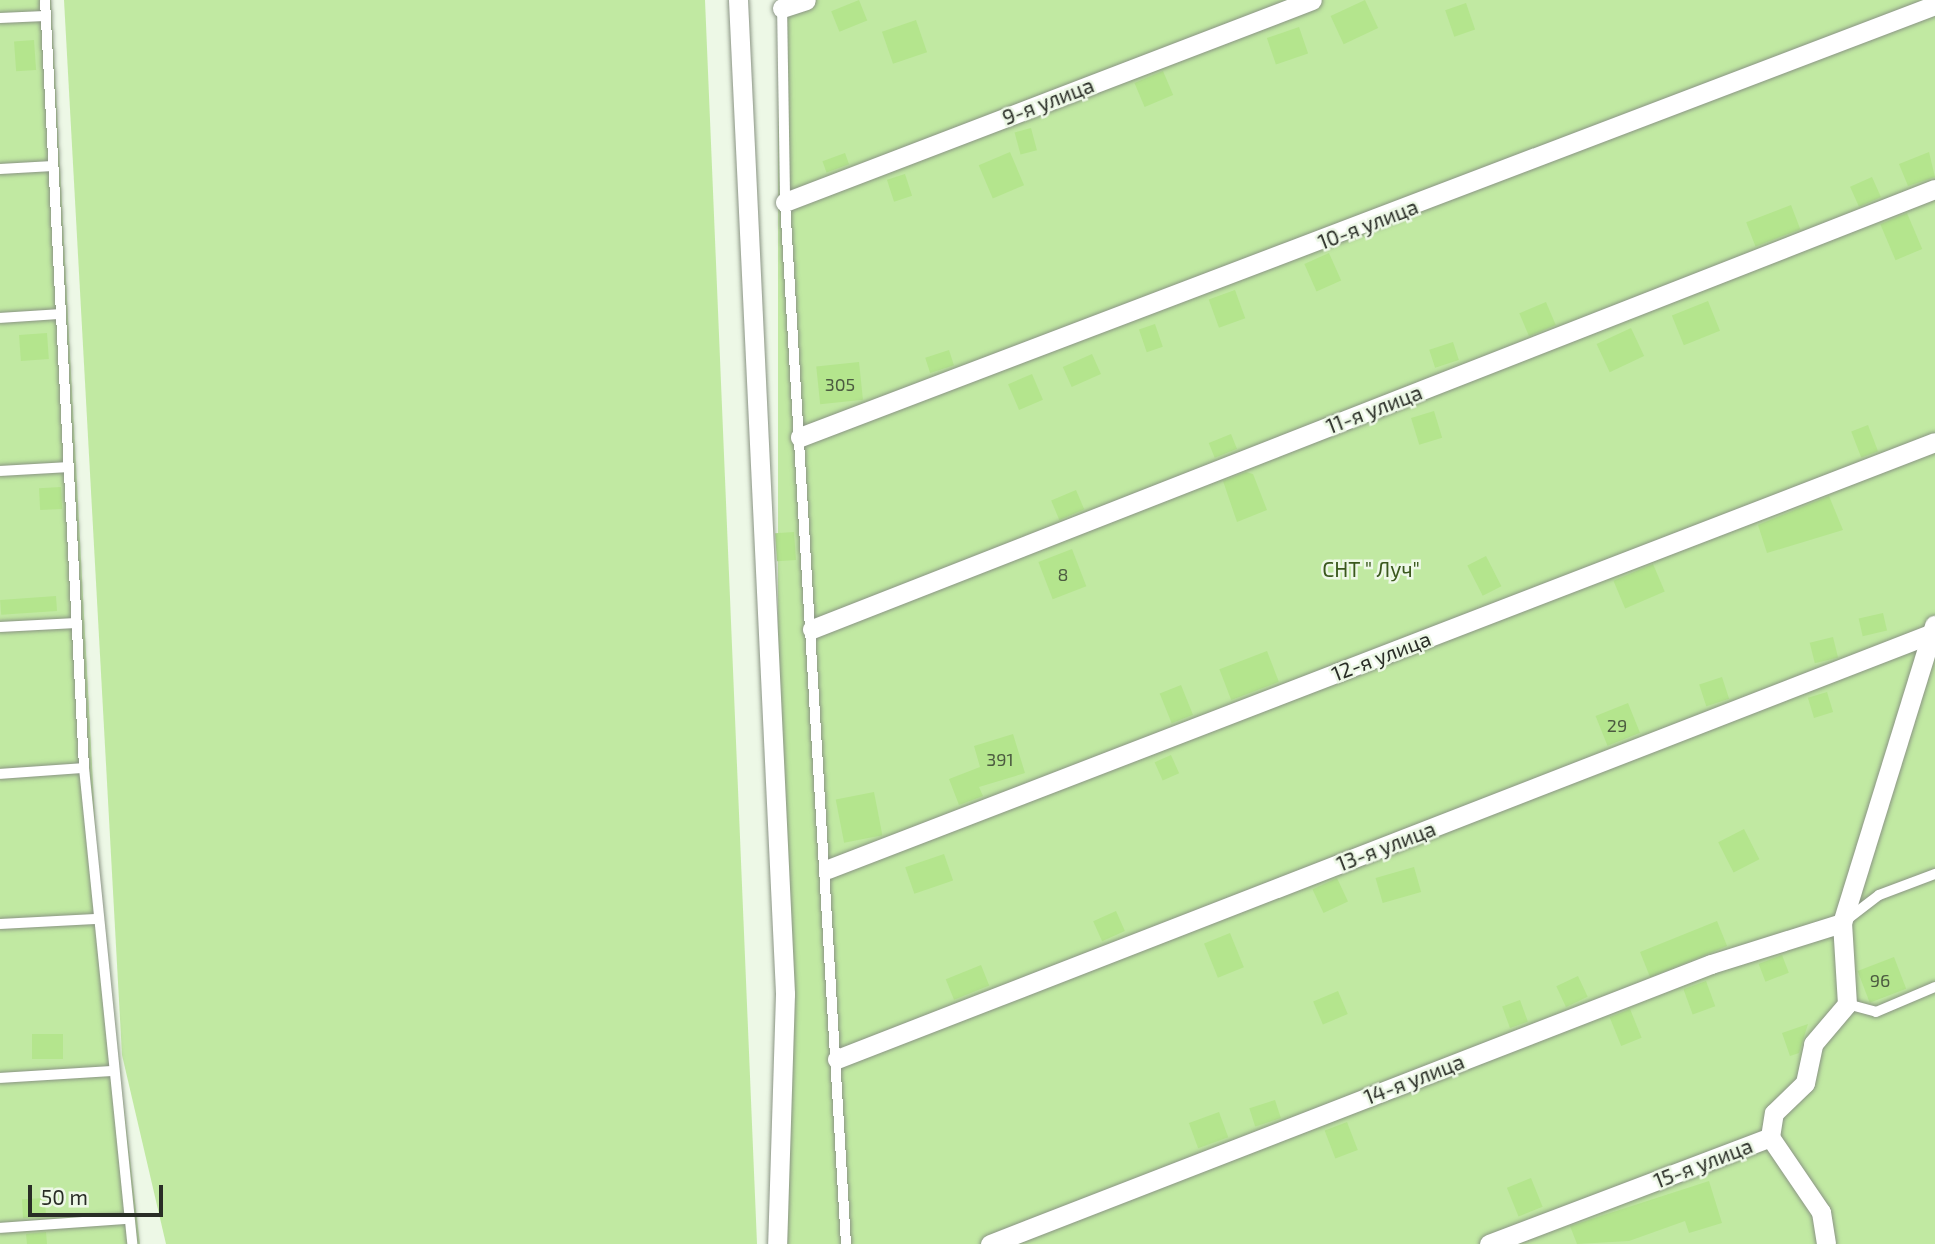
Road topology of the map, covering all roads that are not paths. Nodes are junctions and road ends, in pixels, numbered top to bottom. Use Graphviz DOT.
graph roads {
  1 [pos="44,0"];
  2 [pos="738,0"];
  3 [pos="806,0"];
  4 [pos="1312,0"];
  5 [pos="782,4"];
  6 [pos="1935,5"];
  7 [pos="45,16"];
  8 [pos="0,18"];
  9 [pos="53,166"];
  10 [pos="0,169"];
  11 [pos="1935,189"];
  12 [pos="785,202"];
  13 [pos="61,314"];
  14 [pos="0,318"];
  15 [pos="800,437"];
  16 [pos="1935,442"];
  17 [pos="69,467"];
  18 [pos="0,471"];
  19 [pos="76,623"];
  20 [pos="0,627"];
  21 [pos="812,629"];
  22 [pos="1934,629"];
  23 [pos="84,768"];
  24 [pos="0,774"];
  25 [pos="828,869"];
  26 [pos="1935,874"];
  27 [pos="95,919"];
  28 [pos="1842,923"];
  29 [pos="0,924"];
  30 [pos="1935,987"];
  31 [pos="1847,1004"];
  32 [pos="837,1059"];
  33 [pos="111,1071"];
  34 [pos="0,1078"];
  35 [pos="1770,1137"];
  36 [pos="127,1219"];
  37 [pos="0,1228"];
  38 [pos="132,1244"];
  39 [pos="777,1244"];
  40 [pos="846,1244"];
  41 [pos="990,1244"];
  42 [pos="1489,1244"];
  43 [pos="1826,1244"];
  1 -- 7 [label="lane"];
  2 -- 39 [label="street"];
  3 -- 5 [label="street"];
  4 -- 12 [label="street, 9-я улица"];
  5 -- 12 [label="lane"];
  6 -- 15 [label="street, 10-я улица"];
  7 -- 8 [label="lane"];
  7 -- 9 [label="lane"];
  9 -- 10 [label="lane"];
  9 -- 13 [label="lane"];
  11 -- 21 [label="street, 11-я улица"];
  12 -- 15 [label="lane"];
  13 -- 14 [label="lane"];
  13 -- 17 [label="lane"];
  15 -- 21 [label="lane"];
  16 -- 25 [label="street, 12-я улица"];
  17 -- 18 [label="lane"];
  17 -- 19 [label="lane"];
  19 -- 20 [label="lane"];
  19 -- 23 [label="lane"];
  21 -- 25 [label="lane"];
  22 -- 28 [label="street"];
  22 -- 32 [label="street, 13-я улица"];
  23 -- 24 [label="lane"];
  23 -- 27 [label="lane"];
  25 -- 32 [label="lane"];
  26 -- 28 [label="lane"];
  27 -- 29 [label="lane"];
  27 -- 33 [label="lane"];
  28 -- 31 [label="street"];
  28 -- 41 [label="street, 14-я улица"];
  30 -- 31 [label="lane"];
  31 -- 35 [label="street, 15-я улица"];
  32 -- 40 [label="lane"];
  33 -- 34 [label="lane"];
  33 -- 36 [label="lane"];
  35 -- 42 [label="street, 15-я улица"];
  35 -- 43 [label="street"];
  36 -- 37 [label="lane"];
  36 -- 38 [label="lane"];
}
